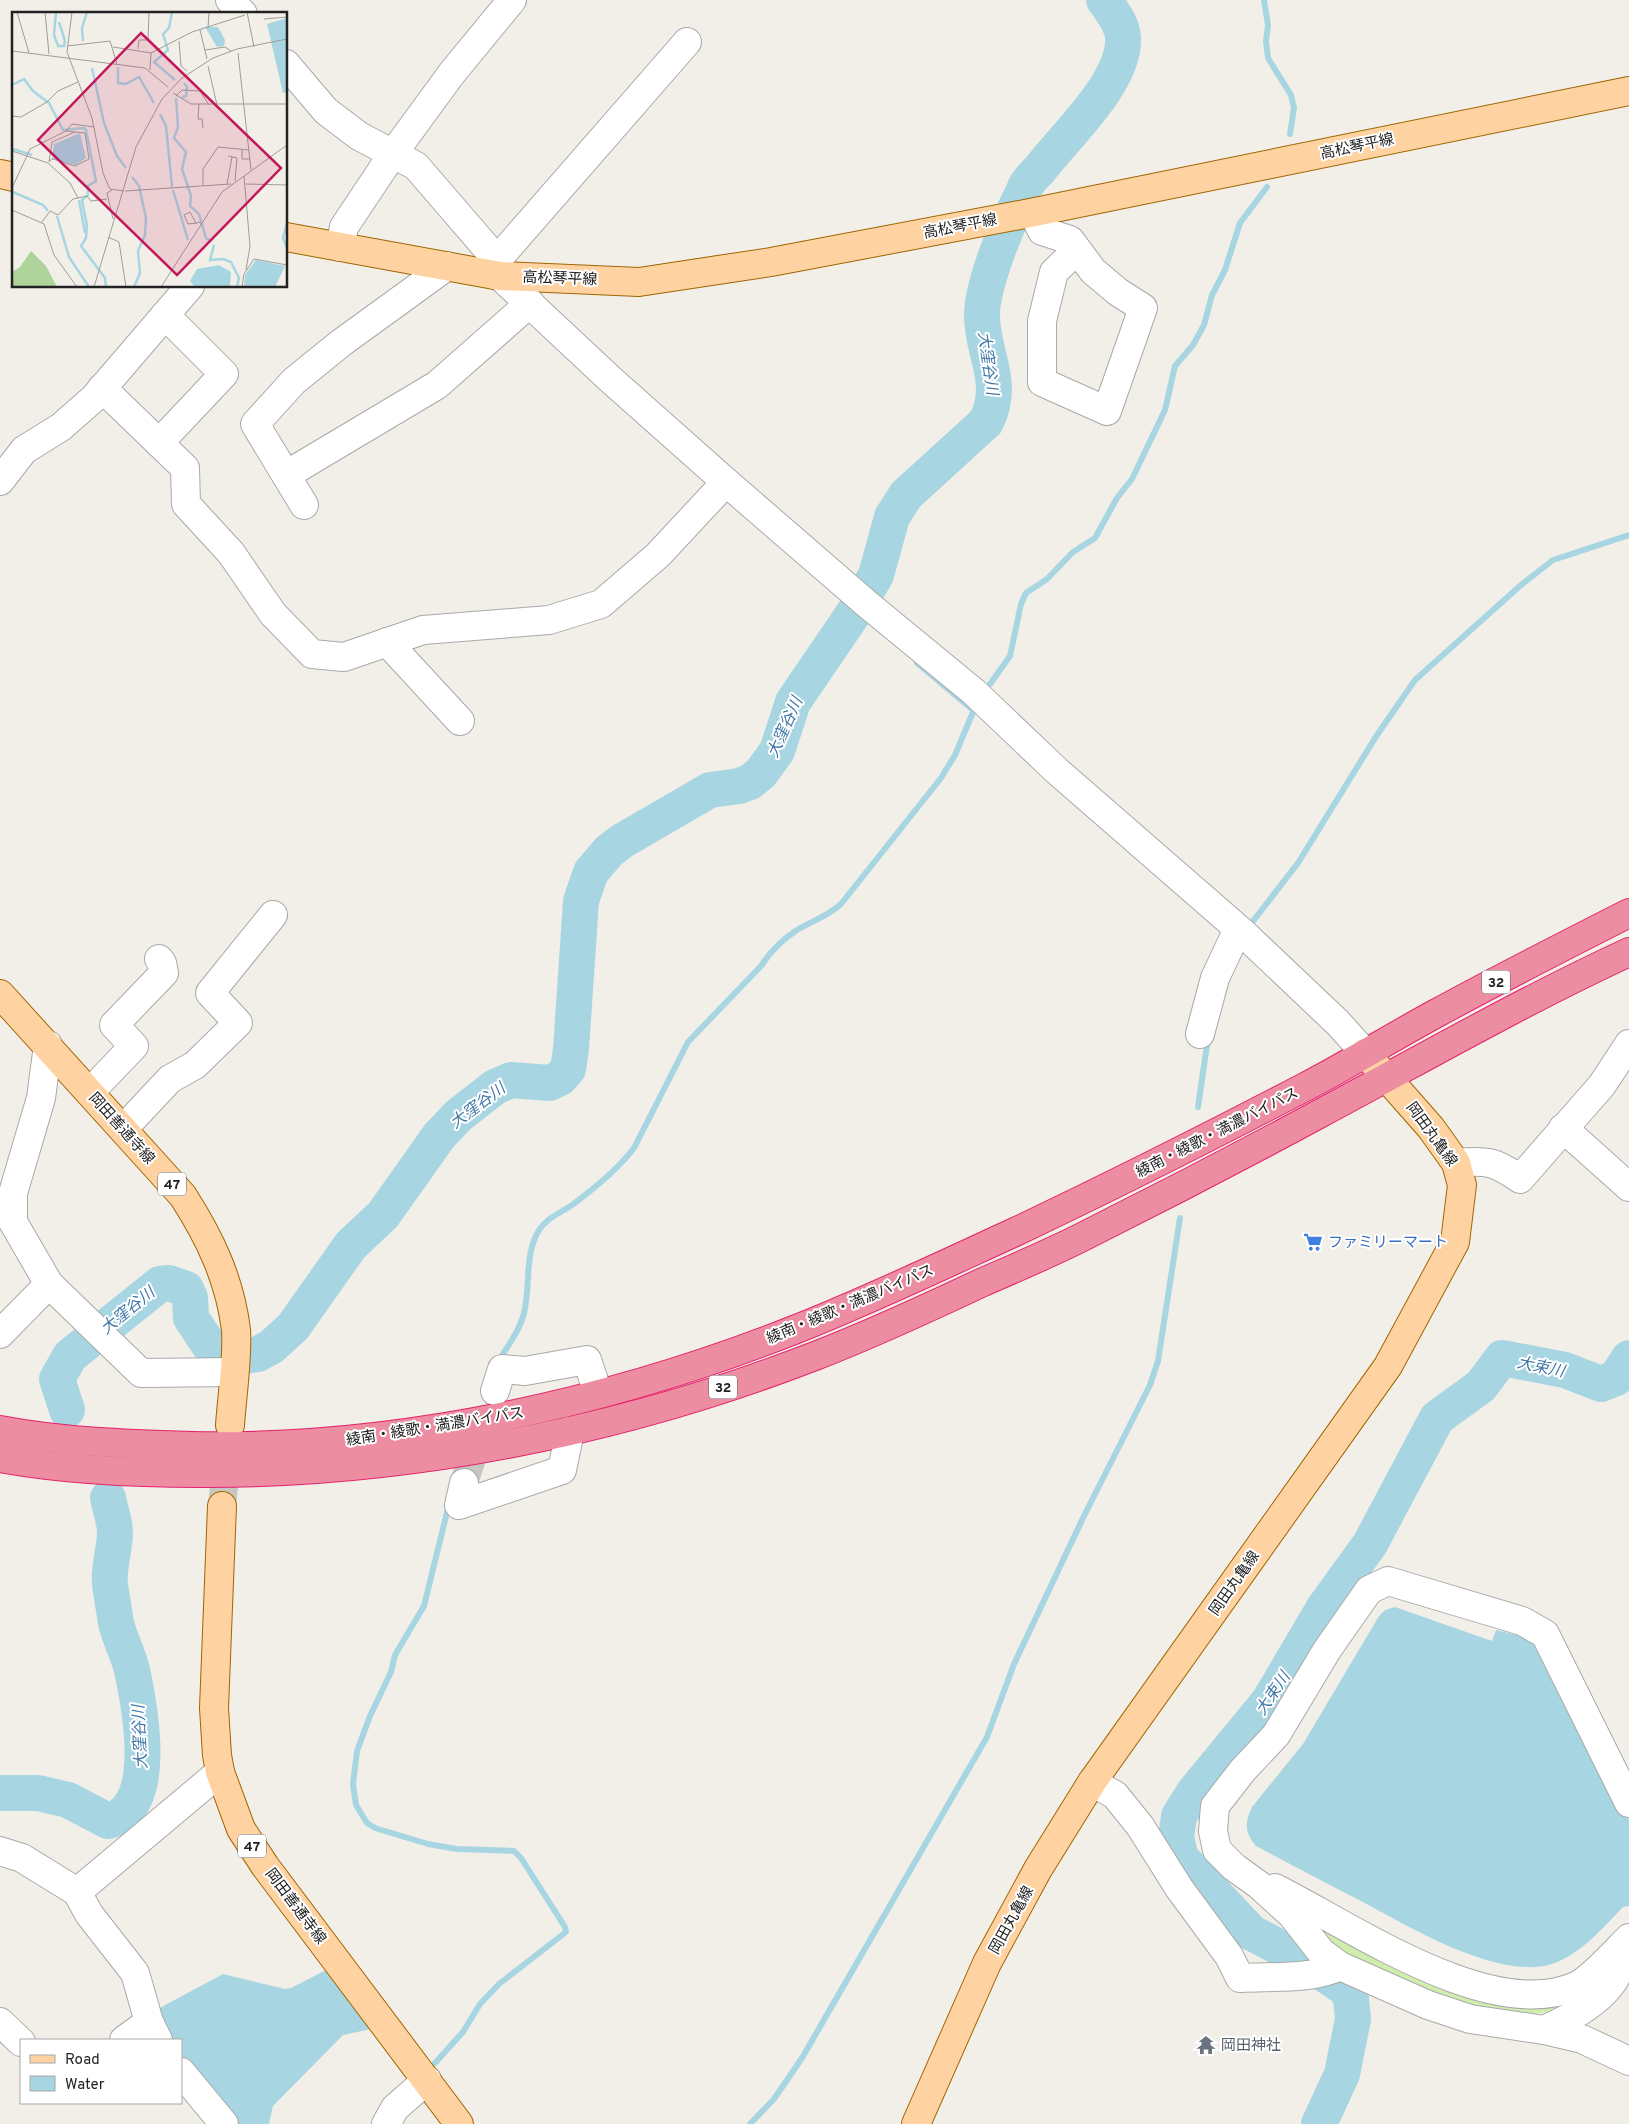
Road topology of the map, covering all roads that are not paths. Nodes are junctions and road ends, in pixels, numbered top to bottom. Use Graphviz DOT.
graph roads {
  1 [pos="230,0"];
  2 [pos="512,0"];
  3 [pos="241,12"];
  4 [pos="687,42"];
  5 [pos="288,66"];
  6 [pos="1629,91"];
  7 [pos="392,155"];
  8 [pos="1020,215"];
  9 [pos="288,236"];
  10 [pos="340,247"];
  11 [pos="1077,250"];
  12 [pos="447,266"];
  13 [pos="498,270"];
  14 [pos="188,288"];
  15 [pos="530,303"];
  16 [pos="165,315"];
  17 [pos="102,388"];
  18 [pos="159,444"];
  19 [pos="286,475"];
  20 [pos="0,481"];
  21 [pos="726,482"];
  22 [pos="304,505"];
  23 [pos="386,642"];
  24 [pos="460,721"];
  25 [pos="1629,913"];
  26 [pos="273,915"];
  27 [pos="1242,932"];
  28 [pos="1629,952"];
  29 [pos="158,959"];
  30 [pos="0,994"];
  31 [pos="1200,1034"];
  32 [pos="1629,1044"];
  33 [pos="48,1046"];
  34 [pos="1365,1053"];
  35 [pos="1386,1077"];
  36 [pos="90,1092"];
  37 [pos="1563,1128"];
  38 [pos="123,1129"];
  39 [pos="1456,1163"];
  40 [pos="1629,1187"];
  41 [pos="49,1284"];
  42 [pos="0,1334"];
  43 [pos="234,1372"];
  44 [pos="495,1391"];
  45 [pos="598,1393"];
  46 [pos="230,1425"];
  47 [pos="0,1430"];
  48 [pos="570,1431"];
  49 [pos="0,1458"];
  50 [pos="464,1483"];
  51 [pos="222,1506"];
  52 [pos="220,1772"];
  53 [pos="1092,1782"];
  54 [pos="1629,1803"];
  55 [pos="0,1851"];
  56 [pos="1259,1885"];
  57 [pos="77,1892"];
  58 [pos="1629,1939"];
  59 [pos="1336,1968"];
  60 [pos="0,2022"];
  61 [pos="1544,2030"];
  62 [pos="154,2031"];
  63 [pos="127,2039"];
  64 [pos="20,2041"];
  65 [pos="1629,2060"];
  66 [pos="182,2073"];
  67 [pos="427,2080"];
  68 [pos="224,2124"];
  69 [pos="386,2124"];
  70 [pos="459,2124"];
  71 [pos="916,2124"];
  1 -- 3 [label="street"];
  2 -- 7 [label="street"];
  4 -- 13 [label="street"];
  5 -- 7 [label="street"];
  6 -- 8 [label="main road, 高松琴平線"];
  7 -- 10 [label="street"];
  7 -- 13 [label="street"];
  8 -- 11 [label="street"];
  8 -- 13 [label="main road, 高松琴平線"];
  9 -- 10 [label="main road, 高松琴平線"];
  10 -- 12 [label="main road, 高松琴平線"];
  11 -- 11 [label="street"];
  12 -- 13 [label="main road, 高松琴平線"];
  12 -- 19 [label="street"];
  13 -- 15 [label="street"];
  14 -- 16 [label="street"];
  15 -- 19 [label="street"];
  15 -- 21 [label="street"];
  16 -- 17 [label="street"];
  16 -- 18 [label="street"];
  17 -- 18 [label="street"];
  17 -- 20 [label="street"];
  18 -- 23 [label="street"];
  19 -- 22 [label="street"];
  21 -- 23 [label="street"];
  21 -- 27 [label="street"];
  23 -- 24 [label="street"];
  25 -- 34 [label="highway, 綾南・綾歌・満濃バイパス / 32"];
  26 -- 38 [label="street"];
  27 -- 31 [label="street"];
  27 -- 34 [label="street"];
  28 -- 35 [label="highway, 綾南・綾歌・満濃バイパス / 32"];
  29 -- 36 [label="street"];
  30 -- 33 [label="main road, 岡田善通寺線 / 47"];
  32 -- 37 [label="street"];
  33 -- 36 [label="main road, 岡田善通寺線 / 47"];
  33 -- 41 [label="street"];
  34 -- 35 [label="main road, 岡田丸亀線"];
  34 -- 45 [label="highway, 綾南・綾歌・満濃バイパス / 32"];
  35 -- 39 [label="main road, 岡田丸亀線"];
  35 -- 48 [label="highway, 綾南・綾歌・満濃バイパス / 32"];
  36 -- 38 [label="main road, 岡田善通寺線 / 47"];
  37 -- 39 [label="street"];
  37 -- 40 [label="street"];
  38 -- 43 [label="main road, 岡田善通寺線 / 47"];
  39 -- 53 [label="main road, 岡田丸亀線"];
  41 -- 42 [label="street"];
  41 -- 43 [label="street"];
  43 -- 46 [label="main road, 岡田善通寺線 / 47"];
  44 -- 45 [label="street"];
  45 -- 47 [label="highway, 綾南・綾歌・満濃バイパス / 32"];
  48 -- 49 [label="highway, 綾南・綾歌・満濃バイパス / 32"];
  48 -- 50 [label="street"];
  51 -- 52 [label="main road, 岡田善通寺線 / 47"];
  52 -- 57 [label="street"];
  52 -- 67 [label="main road, 岡田善通寺線 / 47"];
  53 -- 59 [label="street"];
  53 -- 71 [label="main road, 岡田丸亀線"];
  54 -- 56 [label="street"];
  55 -- 57 [label="street"];
  56 -- 58 [label="street"];
  56 -- 59 [label="street"];
  57 -- 62 [label="street"];
  58 -- 61 [label="street"];
  59 -- 61 [label="street"];
  60 -- 64 [label="street"];
  61 -- 65 [label="street"];
  62 -- 63 [label="street"];
  66 -- 68 [label="street"];
  67 -- 69 [label="street"];
  67 -- 70 [label="main road, 岡田善通寺線 / 47"];
}
